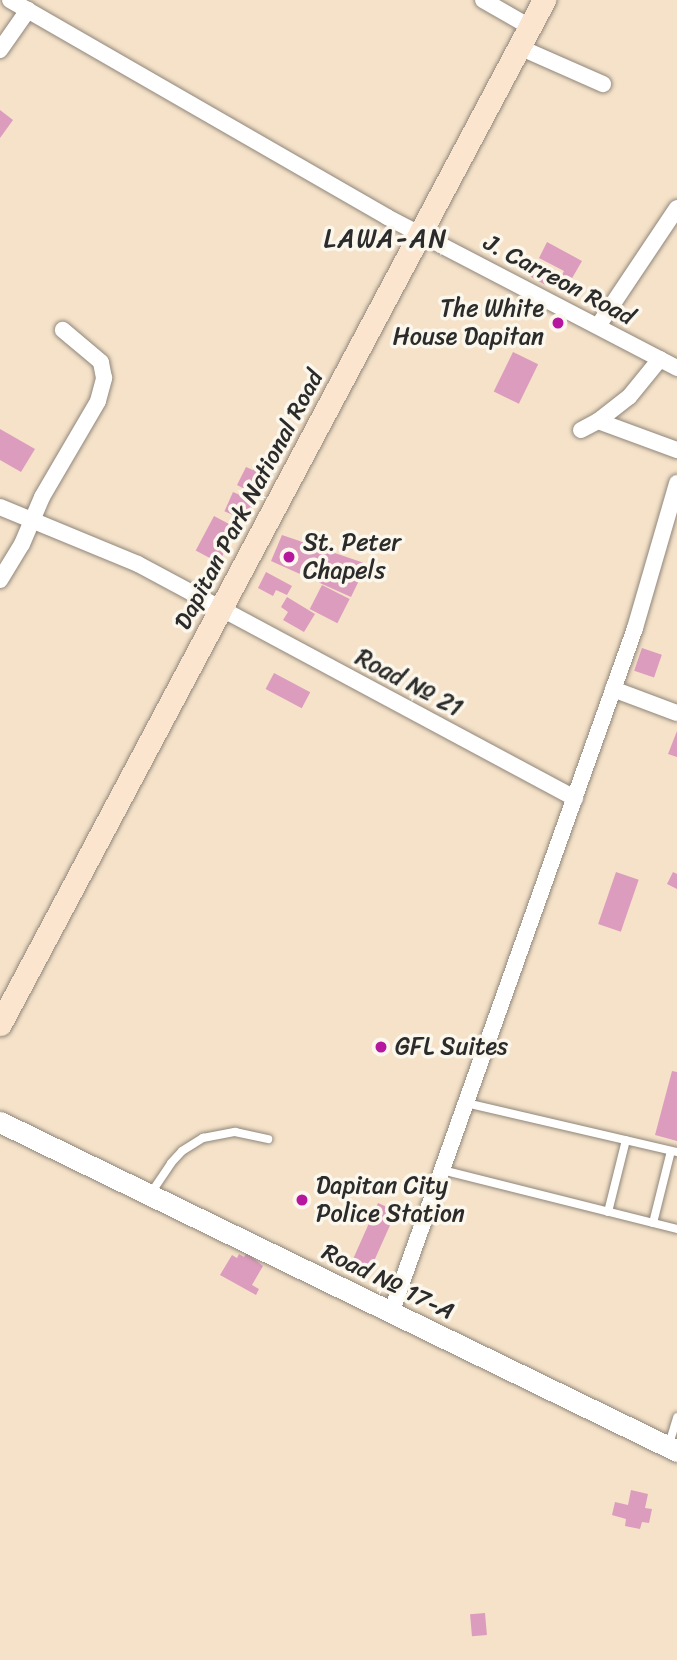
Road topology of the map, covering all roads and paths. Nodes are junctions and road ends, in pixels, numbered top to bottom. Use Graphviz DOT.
graph roads {
  1 [pos="9,0"];
  2 [pos="483,0"];
  3 [pos="544,0"];
  4 [pos="28,10"];
  5 [pos="525,37"];
  6 [pos="0,50"];
  7 [pos="603,84"];
  8 [pos="677,208"];
  9 [pos="420,233"];
  10 [pos="598,326"];
  11 [pos="63,330"];
  12 [pos="660,359"];
  13 [pos="677,368"];
  14 [pos="598,421"];
  15 [pos="581,430"];
  16 [pos="677,450"];
  17 [pos="677,483"];
  18 [pos="0,507"];
  19 [pos="32,522"];
  20 [pos="0,580"];
  21 [pos="221,608"];
  22 [pos="613,689"];
  23 [pos="677,713"];
  24 [pos="575,798"];
  25 [pos="0,1024"];
  26 [pos="466,1102"];
  27 [pos="0,1122"];
  28 [pos="268,1139"];
  29 [pos="626,1140"];
  30 [pos="674,1152"];
  31 [pos="442,1170"];
  32 [pos="150,1195"];
  33 [pos="608,1212"];
  34 [pos="653,1223"];
  35 [pos="677,1229"];
  36 [pos="391,1313"];
  37 [pos="677,1417"];
  38 [pos="673,1449"];
  1 -- 4 [label="street, J. Carreon Road"];
  2 -- 5 [label="street"];
  3 -- 5 [label="main road, Dapitan Park National Road"];
  4 -- 6 [label="street"];
  4 -- 9 [label="street, J. Carreon Road"];
  5 -- 7 [label="street"];
  5 -- 9 [label="main road, Dapitan Park National Road"];
  8 -- 10 [label="street"];
  9 -- 10 [label="street, J. Carreon Road"];
  9 -- 21 [label="main road, Dapitan Park National Road"];
  10 -- 12 [label="street, J. Carreon Road"];
  11 -- 19 [label="street"];
  12 -- 13 [label="street, J. Carreon Road"];
  12 -- 14 [label="street"];
  14 -- 15 [label="street"];
  14 -- 16 [label="street"];
  17 -- 22 [label="street"];
  18 -- 19 [label="street, Road № 21"];
  19 -- 20 [label="street"];
  19 -- 21 [label="street, Road № 21"];
  21 -- 24 [label="street, Road № 21"];
  21 -- 25 [label="main road, Dapitan Park National Road"];
  22 -- 23 [label="street"];
  22 -- 24 [label="street"];
  24 -- 26 [label="street"];
  26 -- 29 [label="lane"];
  26 -- 31 [label="street"];
  27 -- 32 [label="street, Road № 17-A"];
  28 -- 32 [label="lane"];
  29 -- 30 [label="lane"];
  29 -- 33 [label="lane"];
  30 -- 34 [label="lane"];
  31 -- 33 [label="lane"];
  31 -- 36 [label="street"];
  32 -- 36 [label="street, Road № 17-A"];
  33 -- 34 [label="lane"];
  34 -- 35 [label="lane"];
  36 -- 38 [label="street, Road № 17-A"];
  37 -- 38 [label="lane"];
}
